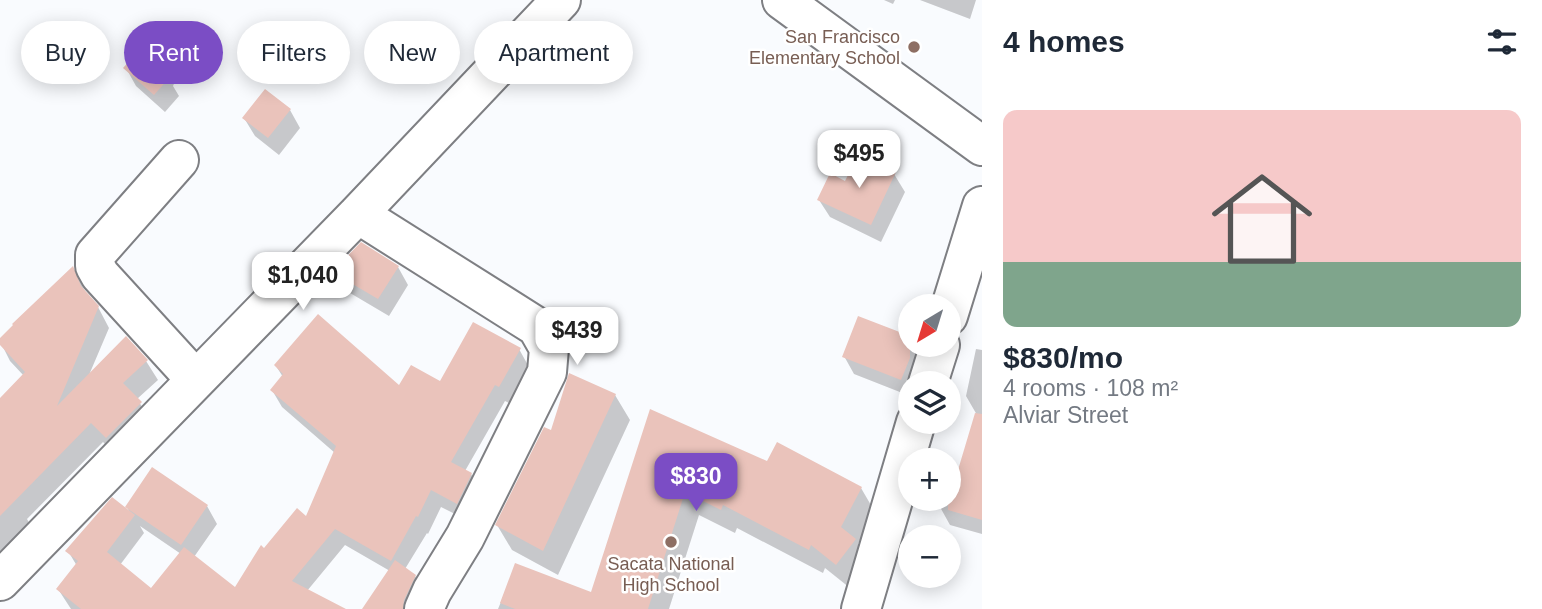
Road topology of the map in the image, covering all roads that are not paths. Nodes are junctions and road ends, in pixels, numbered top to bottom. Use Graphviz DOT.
graph roads {
  1 [pos="561,0"];
  2 [pos="782,0"];
  3 [pos="982,146"];
  4 [pos="179,160"];
  5 [pos="982,206"];
  6 [pos="358,214"];
  7 [pos="955,294"];
  8 [pos="196,380"];
  9 [pos="912,434"];
  10 [pos="0,581"];
  11 [pos="424,609"];
  12 [pos="861,609"];
  1 -- 6 [label="street"];
  2 -- 3 [label="street"];
  4 -- 8 [label="street"];
  5 -- 7 [label="street"];
  6 -- 8 [label="street"];
  6 -- 11 [label="street"];
  8 -- 10 [label="street"];
  9 -- 12 [label="street"];
}
